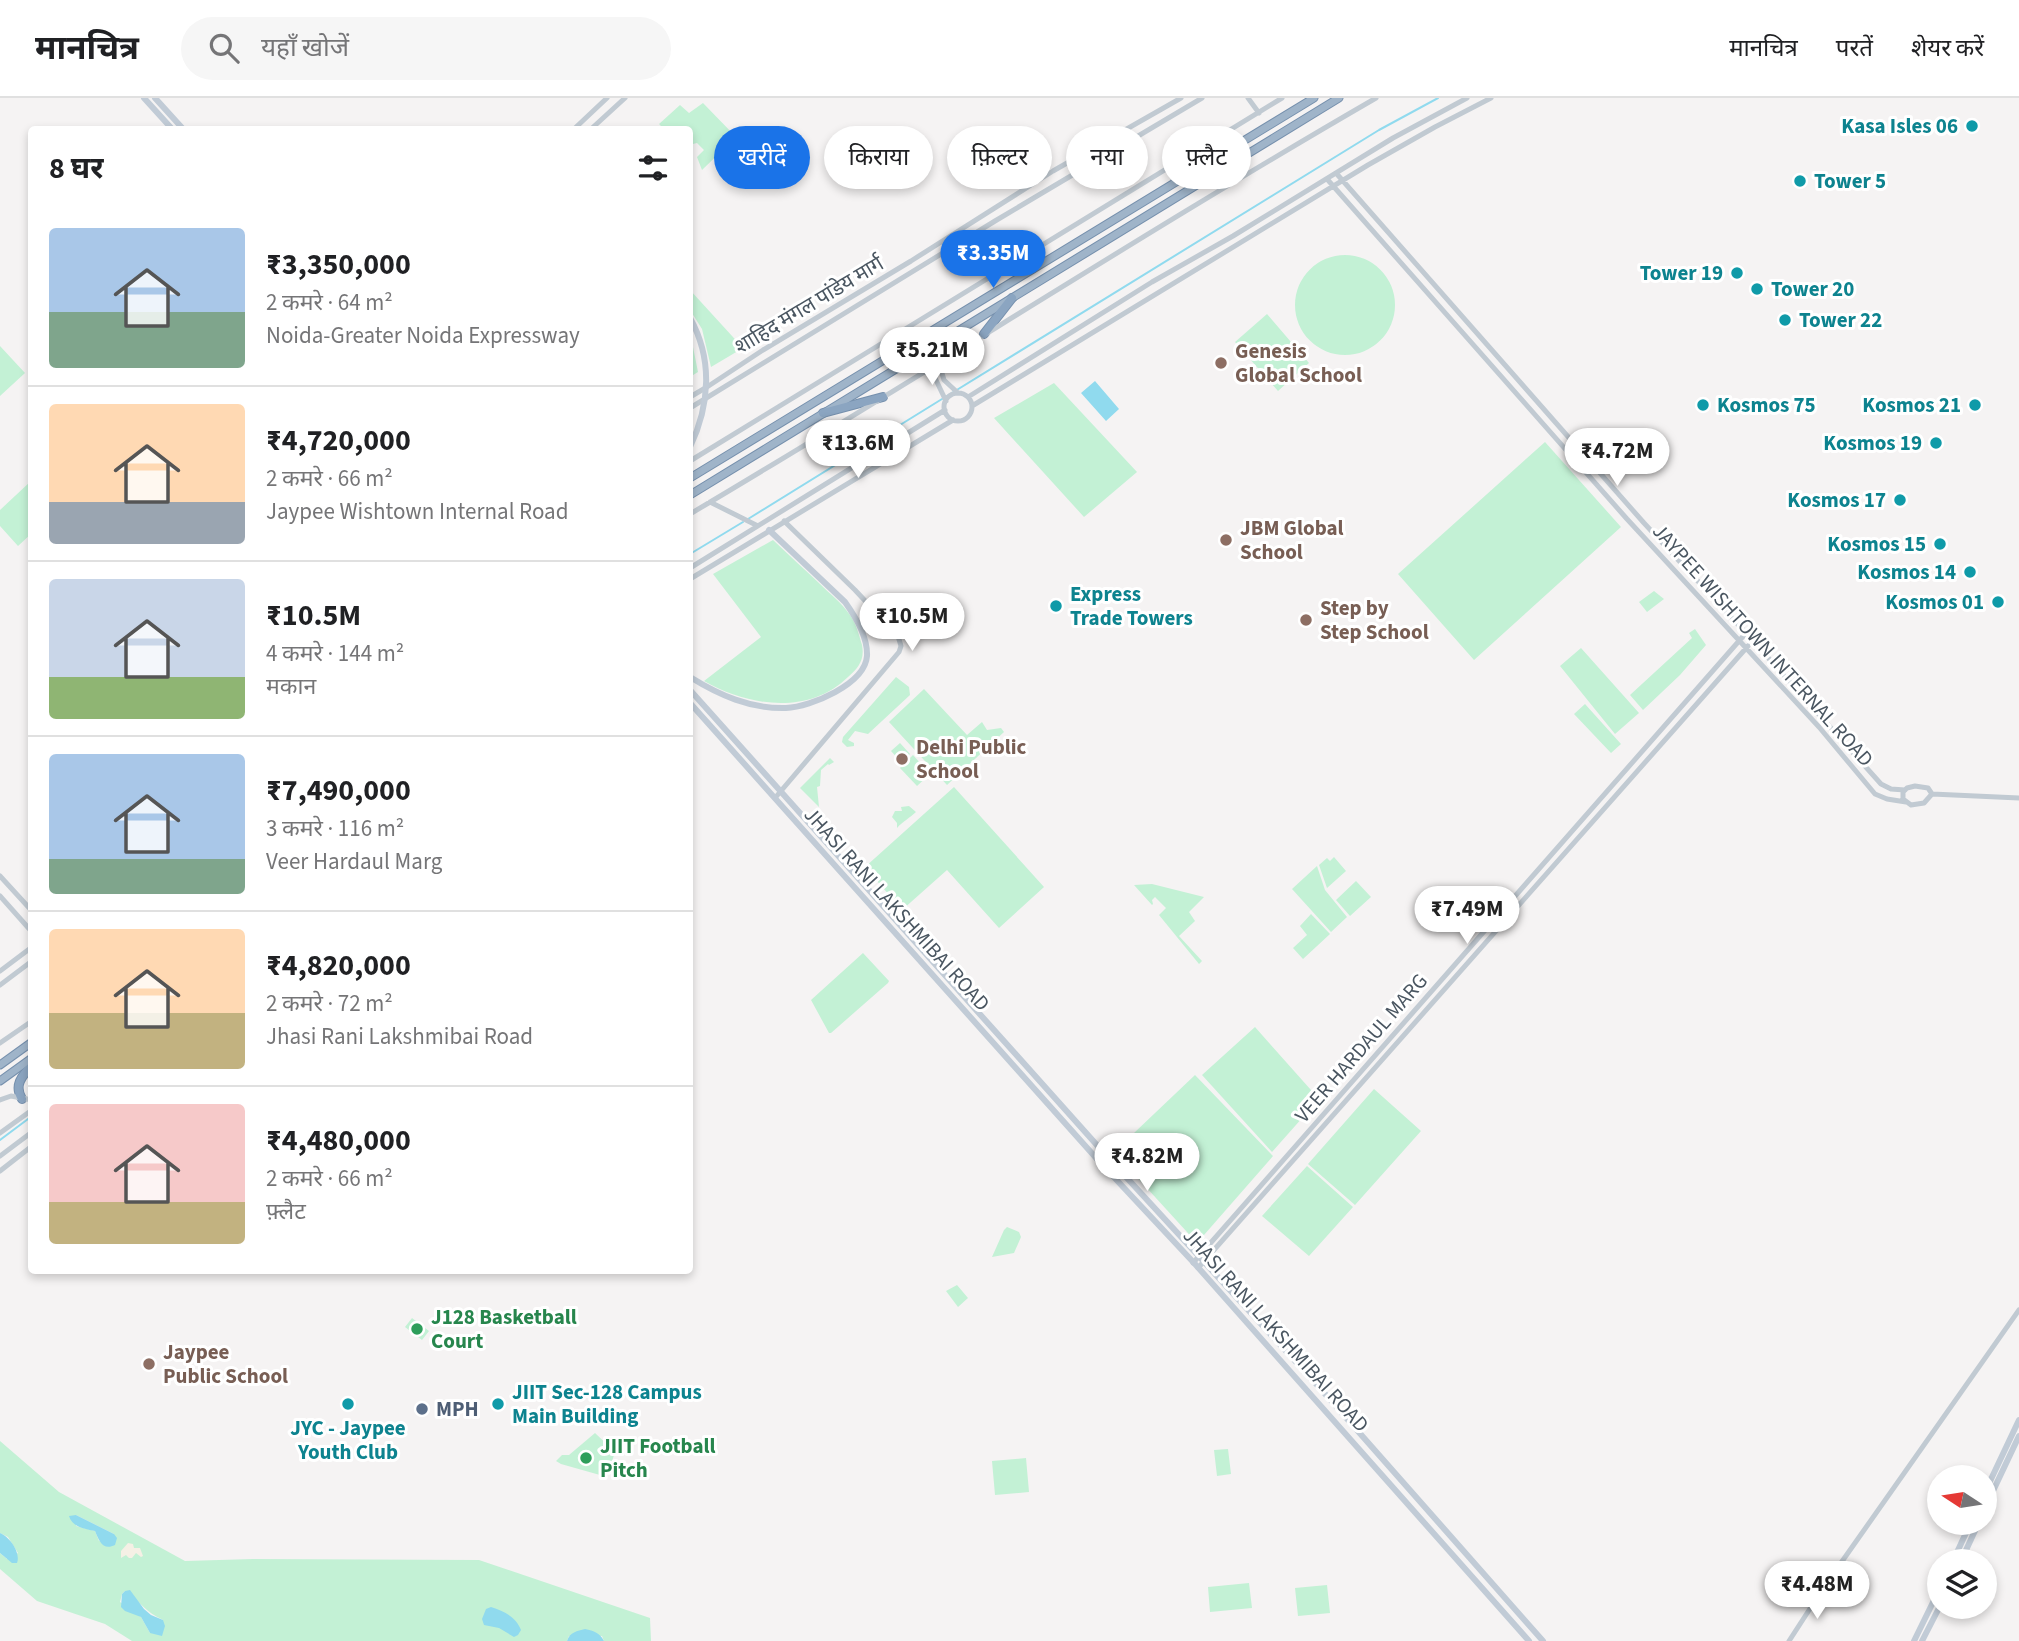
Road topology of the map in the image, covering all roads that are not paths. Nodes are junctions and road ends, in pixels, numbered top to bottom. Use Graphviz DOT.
graph roads {
  1 [pos="144,98"];
  2 [pos="155,98"];
  3 [pos="607,98"];
  4 [pos="625,98"];
  5 [pos="1181,98"];
  6 [pos="1202,98"];
  7 [pos="1248,98"];
  8 [pos="1263,98"];
  9 [pos="1283,98"];
  10 [pos="1314,98"];
  11 [pos="1339,98"];
  12 [pos="1376,98"];
  13 [pos="1467,98"];
  14 [pos="1491,98"];
  15 [pos="1269,106"];
  16 [pos="1259,113"];
  17 [pos="176,126"];
  18 [pos="177,126"];
  19 [pos="577,126"];
  20 [pos="594,126"];
  21 [pos="1237,126"];
  22 [pos="1251,137"];
  23 [pos="1162,172"];
  24 [pos="1336,173"];
  25 [pos="1327,179"];
  26 [pos="1342,182"];
  27 [pos="1334,187"];
  28 [pos="1166,189"];
  29 [pos="1012,298"];
  30 [pos="693,325"];
  31 [pos="984,334"];
  32 [pos="939,363"];
  33 [pos="926,371"];
  34 [pos="707,387"];
  35 [pos="958,393"];
  36 [pos="693,395"];
  37 [pos="883,397"];
  38 [pos="968,397"];
  39 [pos="705,399"];
  40 [pos="946,401"];
  41 [pos="693,406"];
  42 [pos="972,406"];
  43 [pos="945,410"];
  44 [pos="823,413"];
  45 [pos="953,420"];
  46 [pos="693,439"];
  47 [pos="693,459"];
  48 [pos="693,476"];
  49 [pos="693,493"];
  50 [pos="710,502"];
  51 [pos="693,512"];
  52 [pos="784,521"];
  53 [pos="758,526"];
  54 [pos="769,530"];
  55 [pos="693,566"];
  56 [pos="693,577"];
  57 [pos="1746,632"];
  58 [pos="1740,640"];
  59 [pos="1753,641"];
  60 [pos="1747,648"];
  61 [pos="693,679"];
  62 [pos="693,693"];
  63 [pos="693,706"];
  64 [pos="1905,790"];
  65 [pos="781,792"];
  66 [pos="1932,794"];
  67 [pos="775,798"];
  68 [pos="2019,798"];
  69 [pos="1906,803"];
  70 [pos="0,876"];
  71 [pos="0,896"];
  72 [pos="28,907"];
  73 [pos="28,928"];
  74 [pos="28,950"];
  75 [pos="28,964"];
  76 [pos="0,971"];
  77 [pos="0,985"];
  78 [pos="28,1024"];
  79 [pos="0,1043"];
  80 [pos="28,1045"];
  81 [pos="28,1061"];
  82 [pos="0,1065"];
  83 [pos="28,1069"];
  84 [pos="0,1081"];
  85 [pos="27,1099"];
  86 [pos="0,1100"];
  87 [pos="28,1113"];
  88 [pos="24,1116"];
  89 [pos="0,1133"];
  90 [pos="28,1135"];
  91 [pos="28,1149"];
  92 [pos="0,1156"];
  93 [pos="0,1171"];
  94 [pos="1202,1259"];
  95 [pos="1196,1265"];
  96 [pos="2019,1310"];
  97 [pos="2019,1420"];
  98 [pos="2019,1436"];
  99 [pos="1997,1466"];
  100 [pos="1997,1483"];
  101 [pos="1927,1614"];
  102 [pos="1934,1619"];
  103 [pos="1529,1641"];
  104 [pos="1543,1641"];
  105 [pos="1788,1641"];
  106 [pos="1914,1641"];
  107 [pos="1923,1641"];
  1 -- 17 [label="main road"];
  2 -- 18 [label="main road"];
  3 -- 19 [label="street"];
  4 -- 20 [label="street"];
  5 -- 34 [label="street, शाहिद मंगल पांडेय मार्ग"];
  6 -- 39 [label="street"];
  7 -- 16 [label="street"];
  8 -- 15 [label="street"];
  9 -- 15 [label="street"];
  10 -- 22 [label="highway"];
  11 -- 29 [label="highway"];
  12 -- 31 [label="street"];
  13 -- 24 [label="street"];
  14 -- 26 [label="street"];
  15 -- 16 [label="street"];
  16 -- 21 [label="street"];
  23 -- 47 [label="street"];
  24 -- 25 [label="street"];
  24 -- 26 [label="street, JAYPEE WISHTOWN INTERNAL ROAD"];
  25 -- 27 [label="street, JAYPEE WISHTOWN INTERNAL ROAD"];
  25 -- 38 [label="street"];
  26 -- 27 [label="street"];
  26 -- 57 [label="street, JAYPEE WISHTOWN INTERNAL ROAD"];
  27 -- 42 [label="street"];
  27 -- 58 [label="street, JAYPEE WISHTOWN INTERNAL ROAD"];
  28 -- 48 [label="highway"];
  29 -- 31 [label="highway"];
  29 -- 44 [label="highway"];
  30 -- 34 [label="main road"];
  31 -- 32 [label="street"];
  32 -- 33 [label="street"];
  32 -- 35 [label="street"];
  33 -- 37 [label="street"];
  33 -- 40 [label="street"];
  34 -- 36 [label="street, शाहिद मंगल पांडेय मार्ग"];
  34 -- 39 [label="main road"];
  35 -- 38 [label="street"];
  35 -- 40 [label="street"];
  37 -- 44 [label="highway"];
  37 -- 50 [label="street"];
  38 -- 42 [label="street"];
  39 -- 41 [label="street"];
  39 -- 46 [label="main road"];
  40 -- 43 [label="street"];
  42 -- 45 [label="street"];
  43 -- 45 [label="street"];
  43 -- 53 [label="street"];
  44 -- 49 [label="highway"];
  45 -- 52 [label="street"];
  50 -- 51 [label="street"];
  50 -- 53 [label="street"];
  52 -- 54 [label="street"];
  52 -- 65 [label="street"];
  53 -- 55 [label="street"];
  54 -- 56 [label="street"];
  54 -- 61 [label="main road"];
  57 -- 58 [label="street, VEER HARDAUL MARG"];
  57 -- 59 [label="street, JAYPEE WISHTOWN INTERNAL ROAD"];
  58 -- 60 [label="street, JAYPEE WISHTOWN INTERNAL ROAD"];
  58 -- 94 [label="street, VEER HARDAUL MARG"];
  59 -- 60 [label="street, VEER HARDAUL MARG"];
  59 -- 64 [label="street, JAYPEE WISHTOWN INTERNAL ROAD"];
  60 -- 69 [label="street, JAYPEE WISHTOWN INTERNAL ROAD"];
  60 -- 94 [label="street, VEER HARDAUL MARG"];
  62 -- 65 [label="main road, JHASI RANI LAKSHMIBAI ROAD"];
  63 -- 67 [label="main road, JHASI RANI LAKSHMIBAI ROAD"];
  64 -- 66 [label="street, JAYPEE WISHTOWN INTERNAL ROAD"];
  64 -- 69 [label="street"];
  65 -- 67 [label="street"];
  65 -- 94 [label="main road, JHASI RANI LAKSHMIBAI ROAD"];
  66 -- 68 [label="street"];
  66 -- 69 [label="street"];
  67 -- 95 [label="main road, JHASI RANI LAKSHMIBAI ROAD"];
  70 -- 72 [label="street"];
  71 -- 73 [label="street"];
  74 -- 76 [label="street"];
  75 -- 77 [label="street"];
  78 -- 79 [label="street"];
  80 -- 82 [label="highway"];
  81 -- 84 [label="highway"];
  83 -- 85 [label="highway"];
  85 -- 86 [label="street"];
  85 -- 88 [label="street"];
  87 -- 88 [label="street"];
  88 -- 89 [label="street"];
  90 -- 92 [label="street"];
  91 -- 93 [label="street"];
  94 -- 95 [label="street, VEER HARDAUL MARG"];
  94 -- 104 [label="main road, JHASI RANI LAKSHMIBAI ROAD"];
  95 -- 103 [label="main road, JHASI RANI LAKSHMIBAI ROAD"];
  96 -- 105 [label="street"];
  97 -- 99 [label="main road"];
  98 -- 100 [label="main road"];
  101 -- 106 [label="main road"];
  102 -- 107 [label="main road"];
}
